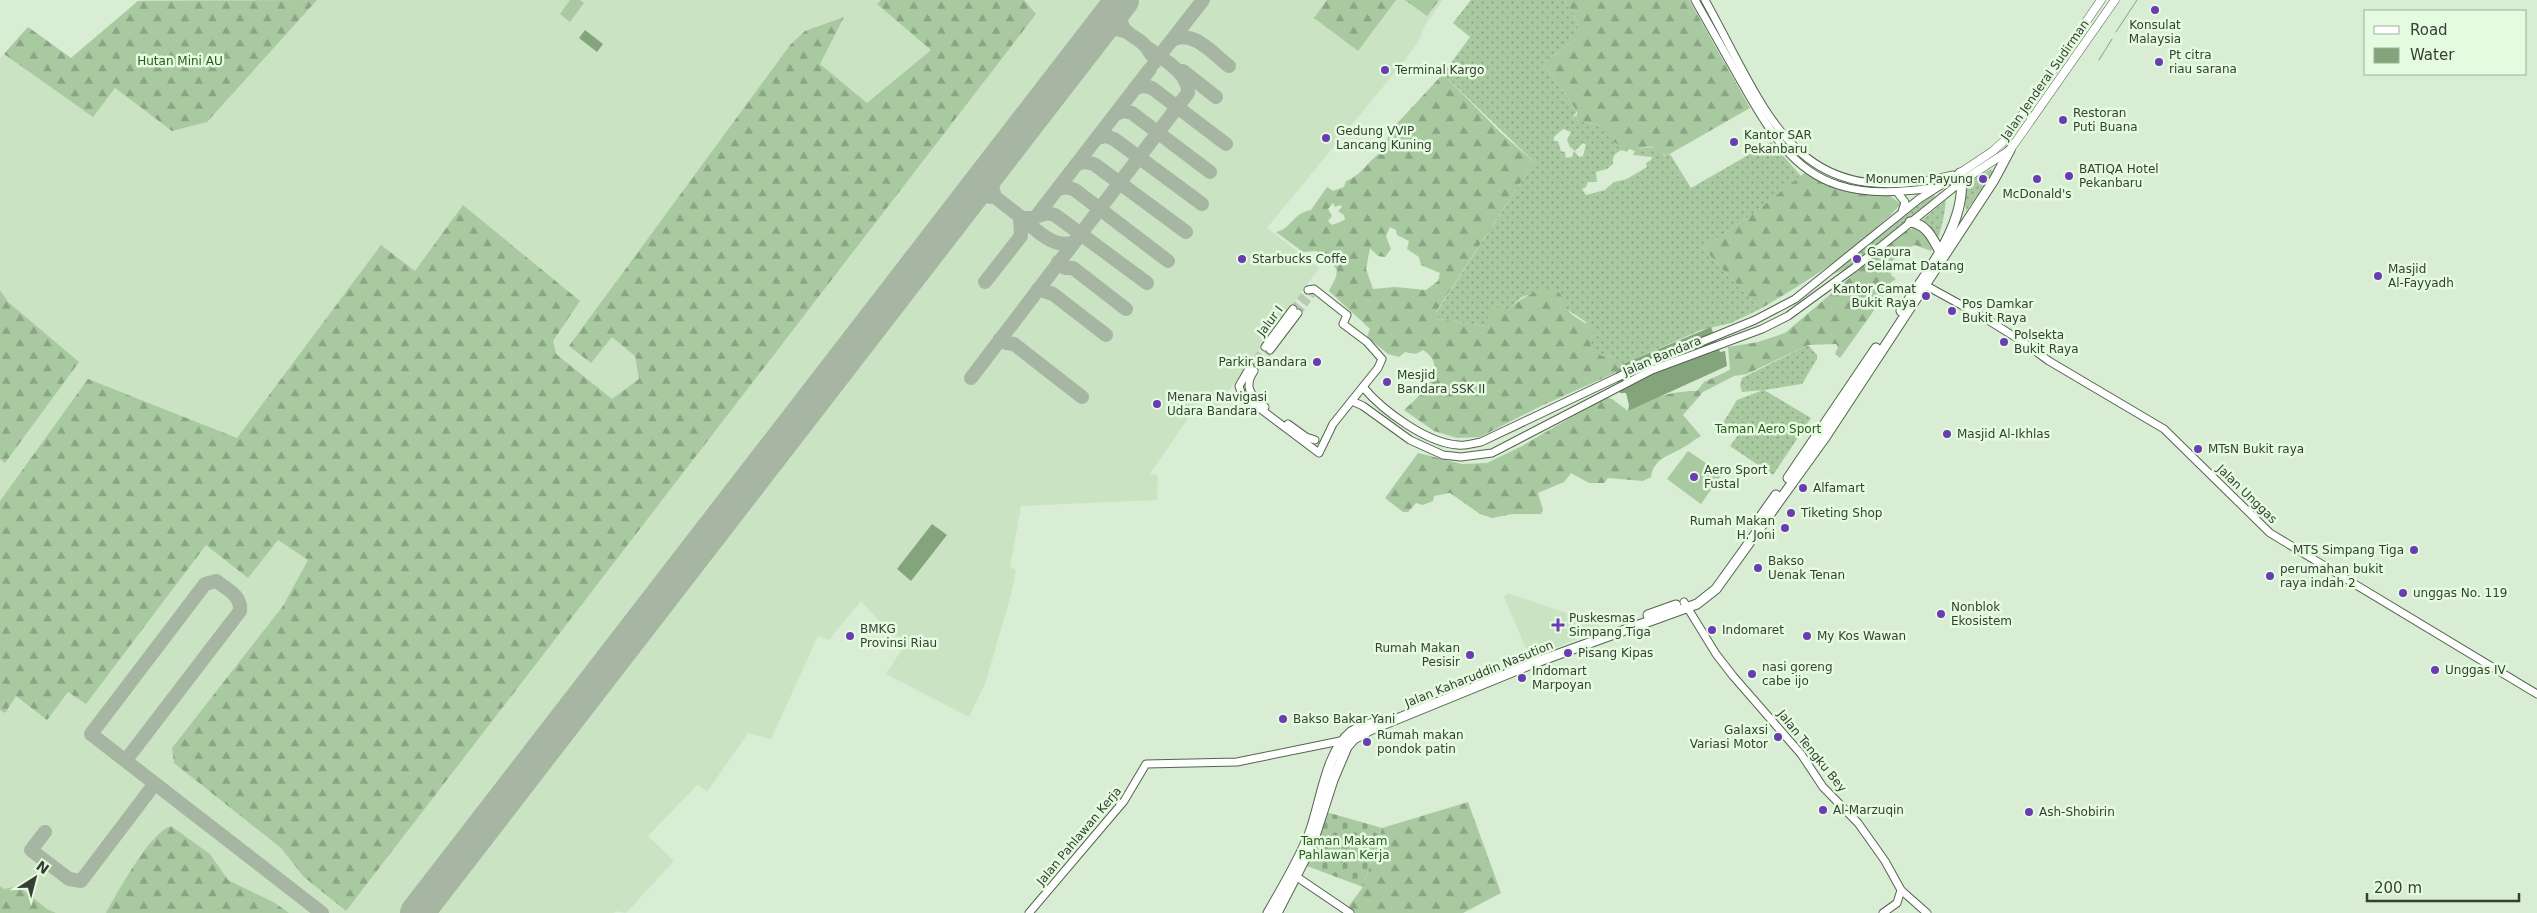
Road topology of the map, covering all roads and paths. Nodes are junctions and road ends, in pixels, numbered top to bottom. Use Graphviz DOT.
graph roads {
  1 [pos="1694,0"];
  2 [pos="1706,0"];
  3 [pos="2101,0"];
  4 [pos="2115,0"];
  5 [pos="2093,11"];
  6 [pos="2103,18"];
  7 [pos="1738,67"];
  8 [pos="2010,150"];
  9 [pos="1961,177"];
  10 [pos="1935,188"];
  11 [pos="1897,192"];
  12 [pos="1902,212"];
  13 [pos="1910,222"];
  14 [pos="1940,250"];
  15 [pos="1819,280"];
  16 [pos="1925,285"];
  17 [pos="1826,289"];
  18 [pos="1312,291"];
  19 [pos="1912,300"];
  20 [pos="1295,311"];
  21 [pos="1267,349"];
  22 [pos="1363,388"];
  23 [pos="1352,401"];
  24 [pos="1541,413"];
  25 [pos="1547,424"];
  26 [pos="1327,437"];
  27 [pos="1315,440"];
  28 [pos="1304,442"];
  29 [pos="1686,605"];
  30 [pos="2537,694"];
  31 [pos="1347,741"];
  32 [pos="1297,877"];
  33 [pos="1901,890"];
  34 [pos="1029,913"];
  35 [pos="1268,913"];
  36 [pos="1277,913"];
  37 [pos="1350,913"];
  38 [pos="1882,913"];
  39 [pos="1927,913"];
  1 -- 7 [label="street"];
  2 -- 7 [label="street"];
  3 -- 5 [label="main road, Jalan Jenderal Sudirman"];
  4 -- 6 [label="main road, Jalan Jenderal Sudirman"];
  5 -- 6 [label="main road"];
  5 -- 9 [label="main road, Jalan Jenderal Sudirman"];
  6 -- 8 [label="main road, Jalan Jenderal Sudirman"];
  7 -- 9 [label="street"];
  7 -- 11 [label="street"];
  8 -- 9 [label="main road, Jalan Jenderal Sudirman"];
  8 -- 16 [label="highway, Jalan Kaharuddin Nasution"];
  9 -- 10 [label="street"];
  9 -- 13 [label="street, Jalan Bandara"];
  9 -- 14 [label="highway, Jalan Kaharuddin Nasution"];
  10 -- 11 [label="street"];
  10 -- 12 [label="street, Jalan Bandara"];
  11 -- 12 [label="street"];
  12 -- 15 [label="street, Jalan Bandara"];
  13 -- 14 [label="highway"];
  13 -- 17 [label="street, Jalan Bandara"];
  14 -- 19 [label="highway, Jalan Kaharuddin Nasution"];
  15 -- 17 [label="street"];
  15 -- 24 [label="street, Jalan Bandara"];
  16 -- 19 [label="highway, Jalan Kaharuddin Nasution"];
  16 -- 30 [label="street, Jalan Unggas"];
  17 -- 25 [label="street, Jalan Bandara"];
  18 -- 22 [label="street"];
  19 -- 29 [label="highway, Jalan Kaharuddin Nasution"];
  20 -- 21 [label="street, Jalur I"];
  22 -- 23 [label="street"];
  22 -- 24 [label="street, Jalan Bandara"];
  23 -- 25 [label="street, Jalan Bandara"];
  23 -- 26 [label="street"];
  24 -- 25 [label="street"];
  26 -- 27 [label="street"];
  26 -- 28 [label="street"];
  27 -- 28 [label="street"];
  27 -- 28 [label="street"];
  29 -- 31 [label="highway, Jalan Kaharuddin Nasution"];
  29 -- 33 [label="street, Jalan Tengku Bey"];
  31 -- 32 [label="highway"];
  31 -- 34 [label="street, Jalan Pahlawan Kerja"];
  31 -- 35 [label="highway"];
  32 -- 36 [label="highway"];
  32 -- 37 [label="street"];
  33 -- 38 [label="street"];
  33 -- 39 [label="street, Jalan Tengku Bey"];
}
